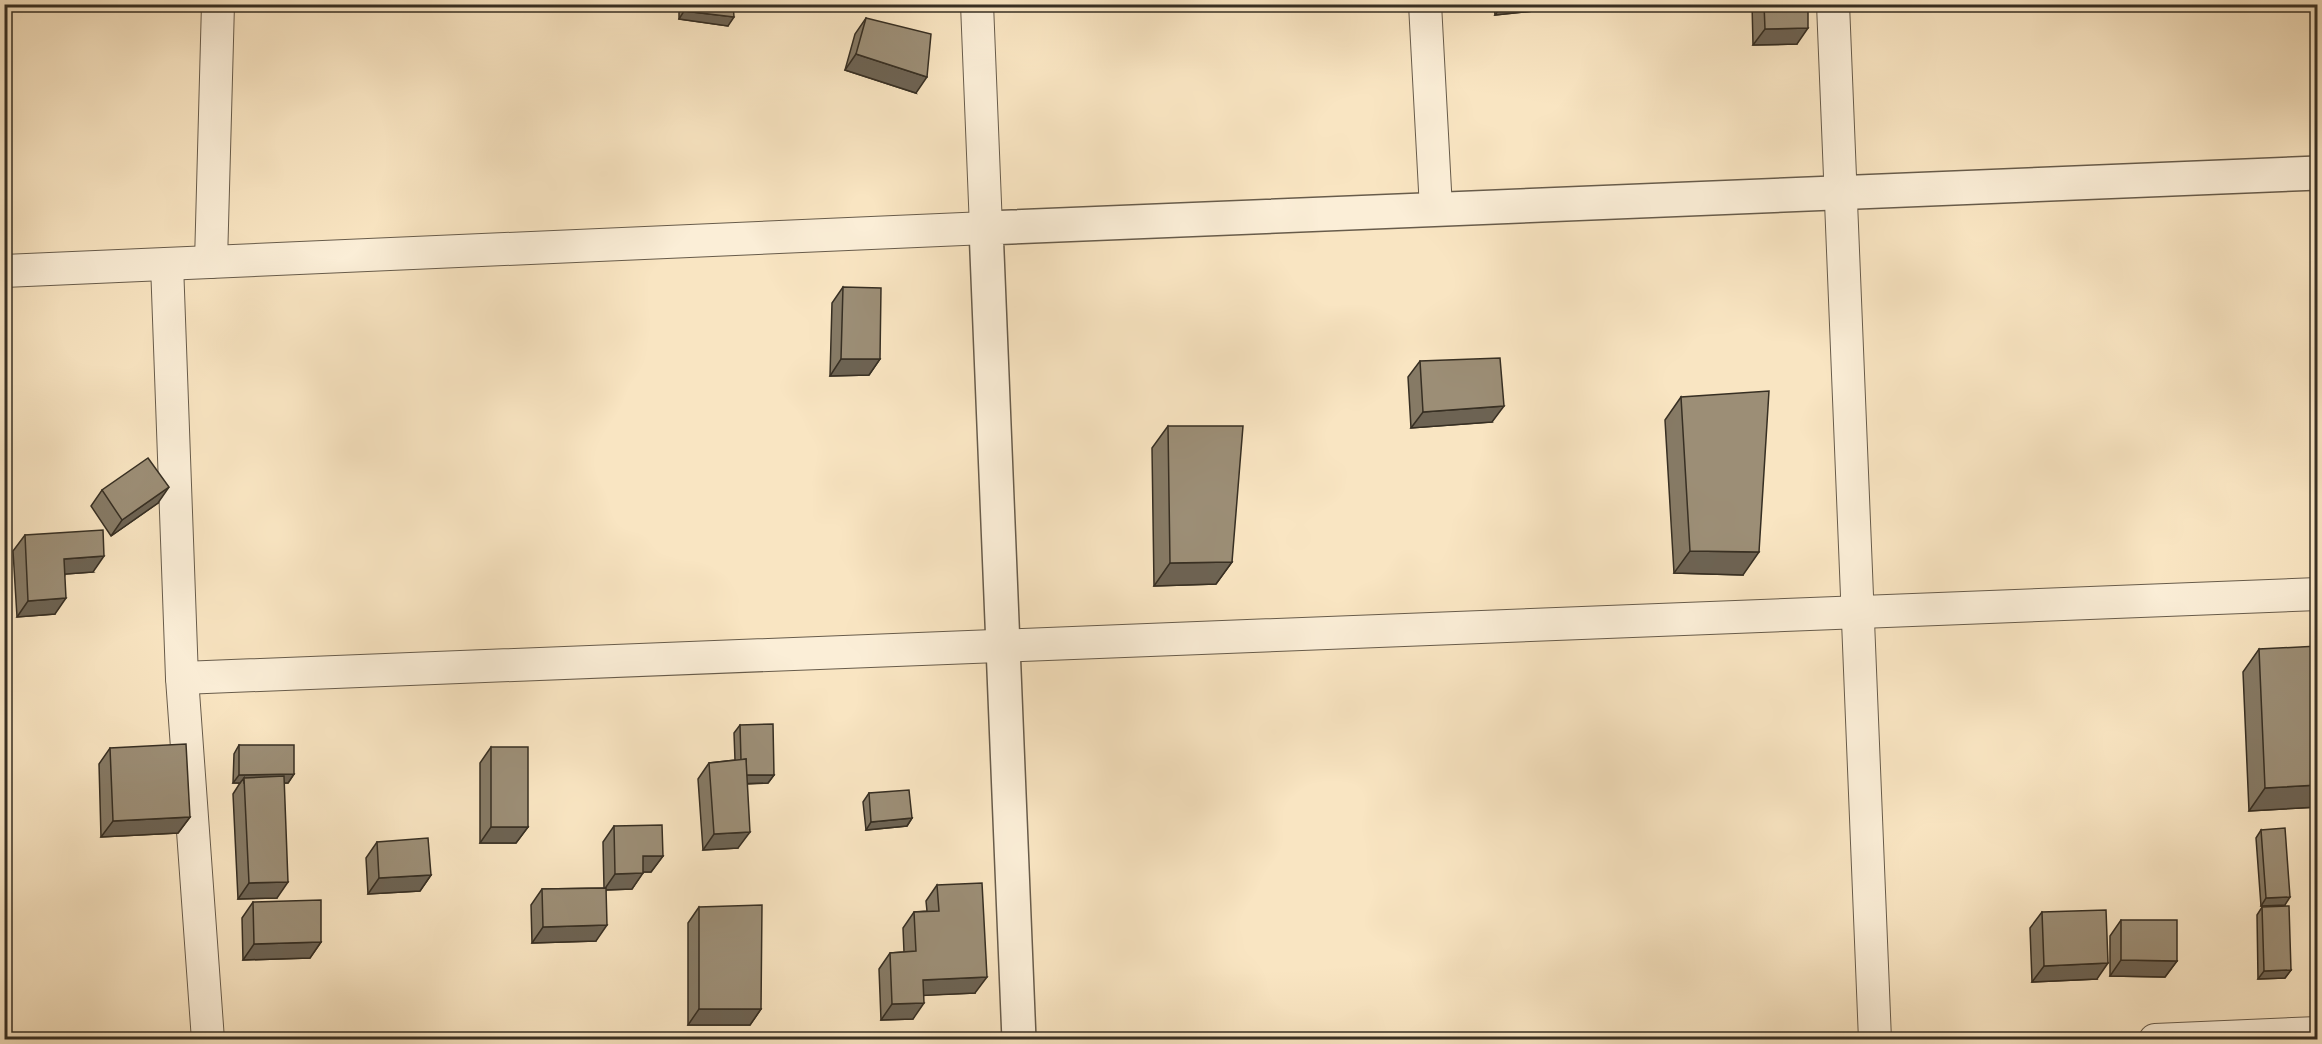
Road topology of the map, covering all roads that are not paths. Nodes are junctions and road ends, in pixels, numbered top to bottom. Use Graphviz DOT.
graph roads {
  1 [pos="218,4"];
  2 [pos="977,4"];
  3 [pos="1425,4"];
  4 [pos="1833,4"];
  5 [pos="2318,173"];
  6 [pos="1841,193"];
  7 [pos="1436,209"];
  8 [pos="986,228"];
  9 [pos="211,262"];
  10 [pos="167,264"];
  11 [pos="4,271"];
  12 [pos="2318,594"];
  13 [pos="1857,612"];
  14 [pos="1002,646"];
  15 [pos="182,678"];
  16 [pos="2318,1033"];
  17 [pos="208,1040"];
  18 [pos="1019,1040"];
  19 [pos="1875,1040"];
  20 [pos="2155,1040"];
  1 -- 9 [label="street"];
  2 -- 8 [label="street"];
  3 -- 7 [label="street"];
  4 -- 6 [label="street"];
  5 -- 6 [label="street"];
  6 -- 7 [label="street"];
  6 -- 13 [label="street"];
  7 -- 8 [label="street"];
  8 -- 9 [label="street"];
  8 -- 14 [label="street"];
  9 -- 10 [label="street"];
  10 -- 11 [label="street"];
  10 -- 15 [label="street"];
  12 -- 13 [label="street"];
  13 -- 14 [label="street"];
  13 -- 19 [label="street"];
  14 -- 15 [label="street"];
  14 -- 18 [label="street"];
  15 -- 17 [label="street"];
  16 -- 20 [label="street"];
}
